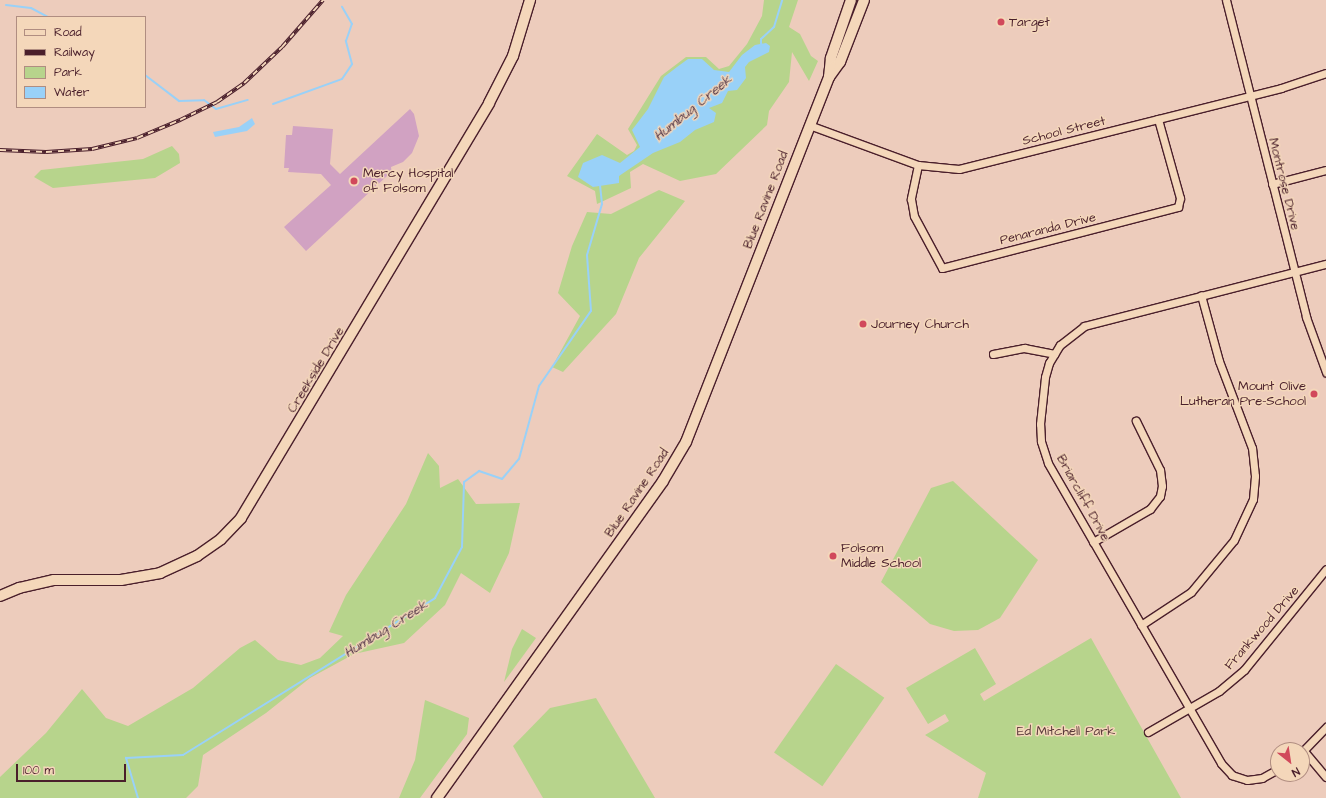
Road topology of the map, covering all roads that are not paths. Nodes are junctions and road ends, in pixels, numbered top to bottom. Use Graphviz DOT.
graph roads {
  1 [pos="530,0"];
  2 [pos="852,0"];
  3 [pos="864,0"];
  4 [pos="1226,0"];
  5 [pos="847,43"];
  6 [pos="1326,73"];
  7 [pos="828,77"];
  8 [pos="1249,96"];
  9 [pos="1158,119"];
  10 [pos="809,125"];
  11 [pos="918,165"];
  12 [pos="1326,170"];
  13 [pos="1272,184"];
  14 [pos="1326,264"];
  15 [pos="1294,272"];
  16 [pos="1201,295"];
  17 [pos="993,354"];
  18 [pos="1054,354"];
  19 [pos="1326,372"];
  20 [pos="1136,421"];
  21 [pos="1094,542"];
  22 [pos="1326,569"];
  23 [pos="0,596"];
  24 [pos="1141,624"];
  25 [pos="1189,708"];
  26 [pos="1326,727"];
  27 [pos="1148,732"];
  28 [pos="1310,744"];
  29 [pos="1310,760"];
  30 [pos="1270,772"];
  31 [pos="1326,777"];
  32 [pos="437,798"];
  1 -- 23 [label="main road, Creekside Drive"];
  2 -- 5 [label="main road"];
  2 -- 7 [label="main road, Blue Ravine Road"];
  3 -- 5 [label="main road, Blue Ravine Road"];
  4 -- 8 [label="street, Montrose Drive"];
  5 -- 7 [label="main road, Blue Ravine Road"];
  6 -- 8 [label="street, School Street"];
  7 -- 10 [label="main road, Blue Ravine Road"];
  8 -- 9 [label="street, School Street"];
  8 -- 13 [label="street, Montrose Drive"];
  9 -- 11 [label="street, School Street"];
  9 -- 11 [label="street, Penaranda Drive"];
  10 -- 11 [label="street, School Street"];
  10 -- 32 [label="main road, Blue Ravine Road"];
  12 -- 13 [label="street"];
  13 -- 15 [label="street, Montrose Drive"];
  14 -- 15 [label="street, Briarcliff Drive"];
  15 -- 16 [label="street, Briarcliff Drive"];
  15 -- 19 [label="street, Montrose Drive"];
  16 -- 18 [label="street, Briarcliff Drive"];
  16 -- 24 [label="street"];
  17 -- 18 [label="street"];
  18 -- 21 [label="street, Briarcliff Drive"];
  20 -- 21 [label="street"];
  21 -- 24 [label="street, Briarcliff Drive"];
  22 -- 25 [label="street, Frankwood Drive"];
  24 -- 25 [label="street, Briarcliff Drive"];
  25 -- 27 [label="street, Frankwood Drive"];
  25 -- 30 [label="street, Briarcliff Drive"];
  26 -- 28 [label="street"];
  29 -- 31 [label="street"];
}
